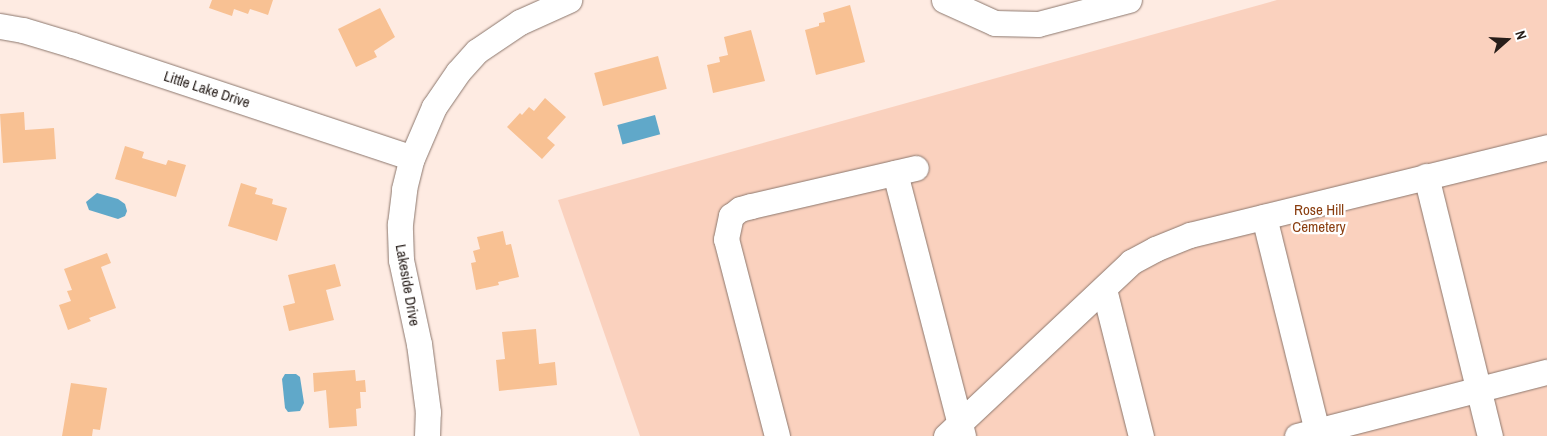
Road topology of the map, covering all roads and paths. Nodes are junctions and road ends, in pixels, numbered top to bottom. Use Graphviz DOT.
graph roads {
  1 [pos="570,0"];
  2 [pos="945,0"];
  3 [pos="1129,0"];
  4 [pos="0,26"];
  5 [pos="1547,147"];
  6 [pos="412,158"];
  7 [pos="1426,176"];
  8 [pos="1264,216"];
  9 [pos="1104,288"];
  10 [pos="1547,372"];
  11 [pos="1478,390"];
  12 [pos="956,432"];
  13 [pos="1311,434"];
  14 [pos="427,436"];
  15 [pos="777,436"];
  16 [pos="1141,436"];
  17 [pos="1490,436"];
  1 -- 6 [label="street, Lakeside Drive"];
  2 -- 3 [label="street"];
  4 -- 6 [label="street, Little Lake Drive"];
  5 -- 7 [label="street"];
  6 -- 14 [label="street, Lakeside Drive"];
  7 -- 8 [label="street"];
  7 -- 11 [label="street"];
  8 -- 9 [label="street"];
  8 -- 13 [label="street"];
  9 -- 12 [label="street"];
  9 -- 16 [label="street"];
  10 -- 11 [label="street"];
  11 -- 13 [label="street"];
  11 -- 17 [label="street"];
  12 -- 15 [label="street"];
}
